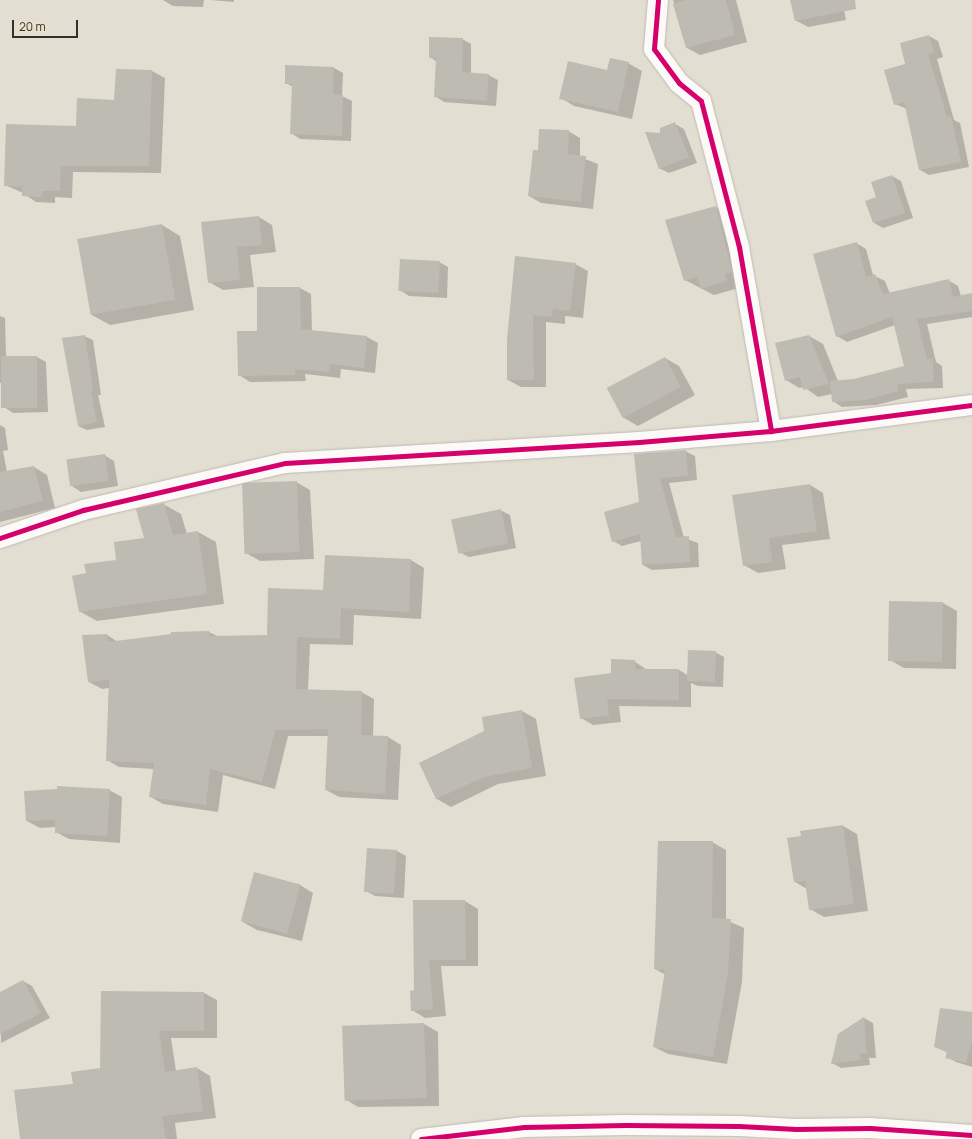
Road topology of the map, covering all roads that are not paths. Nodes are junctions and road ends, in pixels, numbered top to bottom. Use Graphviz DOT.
graph roads {
  1 [pos="658,0"];
  2 [pos="972,405"];
  3 [pos="771,431"];
  4 [pos="0,538"];
  5 [pos="783,1134"];
  6 [pos="972,1135"];
  7 [pos="422,1139"];
  1 -- 3 [label="street"];
  2 -- 3 [label="street"];
  3 -- 4 [label="street"];
  5 -- 6 [label="street"];
  5 -- 7 [label="street"];
}
